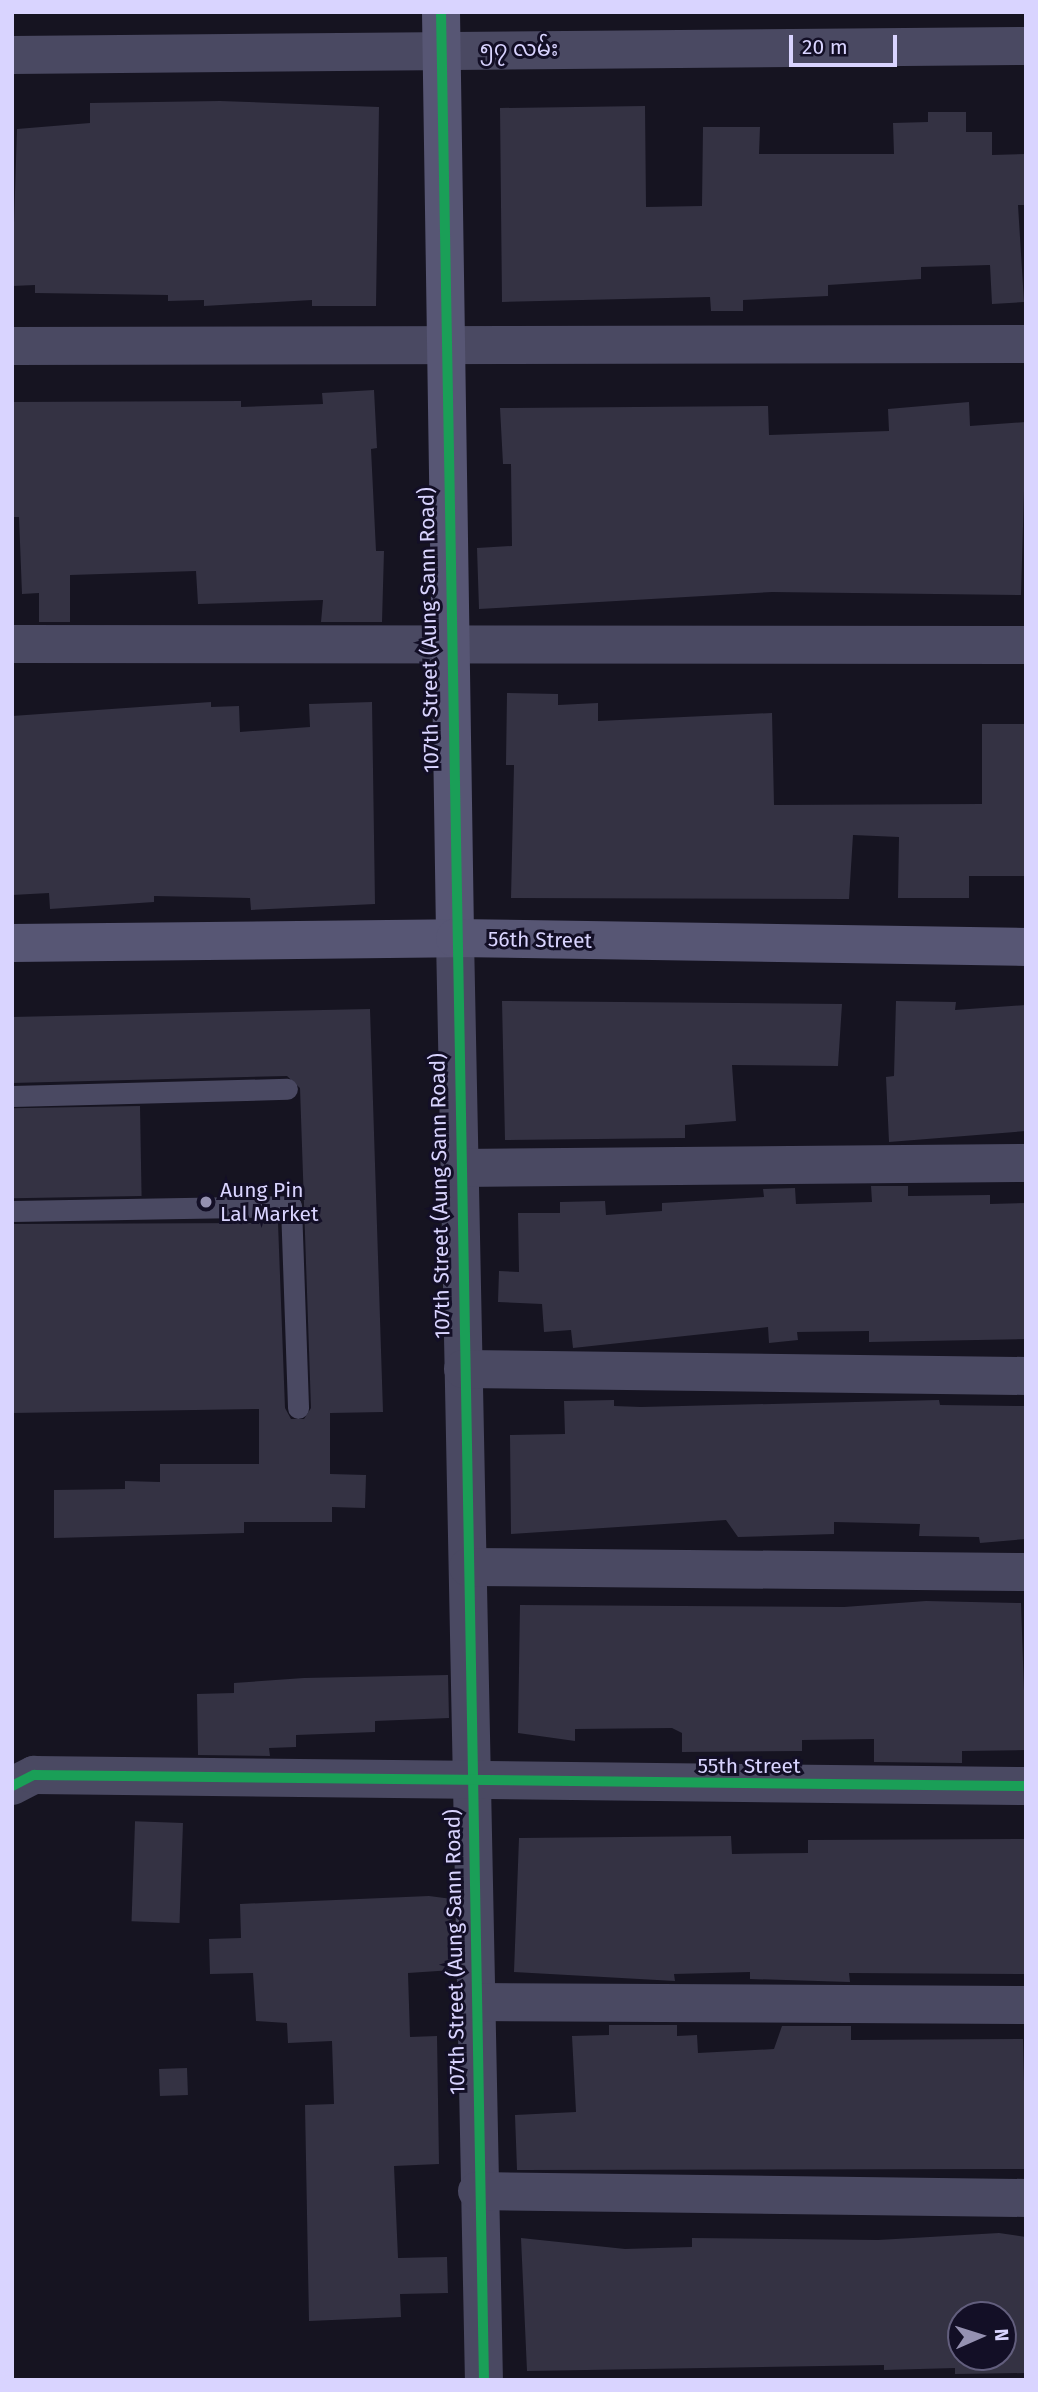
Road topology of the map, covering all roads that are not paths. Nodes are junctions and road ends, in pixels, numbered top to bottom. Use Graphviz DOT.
graph roads {
  1 [pos="441,12"];
  2 [pos="1026,46"];
  3 [pos="440,50"];
  4 [pos="12,55"];
  5 [pos="1026,344"];
  6 [pos="12,346"];
  7 [pos="442,346"];
  8 [pos="12,644"];
  9 [pos="1026,645"];
  10 [pos="449,646"];
  11 [pos="455,938"];
  12 [pos="12,943"];
  13 [pos="1026,947"];
  14 [pos="287,1090"];
  15 [pos="12,1096"];
  16 [pos="1026,1163"];
  17 [pos="460,1168"];
  18 [pos="12,1211"];
  19 [pos="463,1369"];
  20 [pos="1026,1376"];
  21 [pos="298,1408"];
  22 [pos="468,1567"];
  23 [pos="1026,1572"];
  24 [pos="23,1780"];
  25 [pos="471,1784"];
  26 [pos="1026,1786"];
  27 [pos="477,2001"];
  28 [pos="1026,2005"];
  29 [pos="477,2191"];
  30 [pos="1026,2198"];
  31 [pos="484,2380"];
  1 -- 3 [label="street, 107th Street (Aung Sann Road)"];
  2 -- 3 [label="street, ၅၇ လမ်း"];
  3 -- 4 [label="street, ၅၇ လမ်း"];
  3 -- 7 [label="street, 107th Street (Aung Sann Road)"];
  5 -- 7 [label="street"];
  6 -- 7 [label="street"];
  7 -- 10 [label="street, 107th Street (Aung Sann Road)"];
  8 -- 10 [label="street"];
  9 -- 10 [label="street"];
  10 -- 11 [label="street, 107th Street (Aung Sann Road)"];
  11 -- 12 [label="street, 56th Street"];
  11 -- 13 [label="street, 56th Street"];
  11 -- 17 [label="street, 107th Street (Aung Sann Road)"];
  14 -- 15 [label="lane"];
  16 -- 17 [label="street"];
  17 -- 19 [label="street, 107th Street (Aung Sann Road)"];
  18 -- 21 [label="lane"];
  19 -- 20 [label="street"];
  19 -- 22 [label="street, 107th Street (Aung Sann Road)"];
  22 -- 23 [label="street"];
  22 -- 25 [label="street, 107th Street (Aung Sann Road)"];
  24 -- 25 [label="street, 55th Street"];
  25 -- 26 [label="street, 55th Street"];
  25 -- 27 [label="street, 107th Street (Aung Sann Road)"];
  27 -- 28 [label="street"];
  27 -- 29 [label="street, 107th Street (Aung Sann Road)"];
  29 -- 30 [label="street"];
  29 -- 31 [label="street, 107th Street (Aung Sann Road)"];
}
